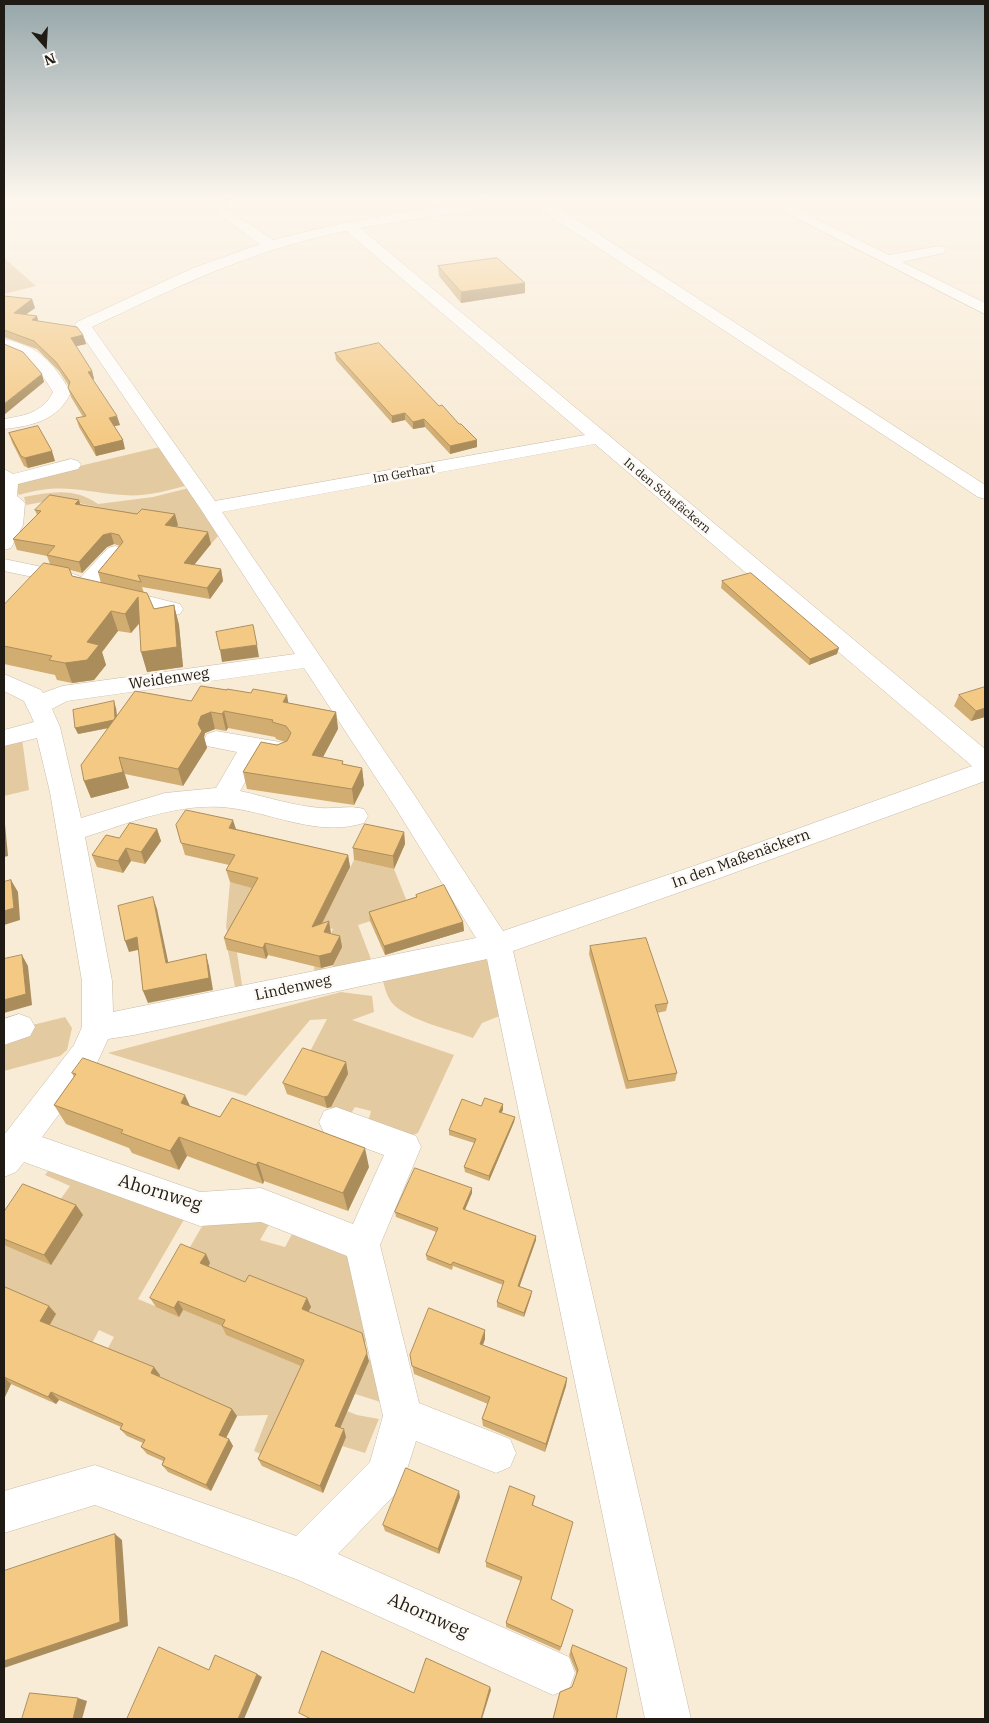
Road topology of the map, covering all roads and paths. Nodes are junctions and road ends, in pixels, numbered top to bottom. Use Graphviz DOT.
graph roads {
  1 [pos="189,276"];
  2 [pos="408,276"];
  3 [pos="654,276"];
  4 [pos="920,276"];
  5 [pos="985,309"];
  6 [pos="4,344"];
  7 [pos="4,424"];
  8 [pos="598,438"];
  9 [pos="71,465"];
  10 [pos="6,478"];
  11 [pos="985,493"];
  12 [pos="210,508"];
  13 [pos="4,544"];
  14 [pos="115,552"];
  15 [pos="4,565"];
  16 [pos="88,582"];
  17 [pos="172,608"];
  18 [pos="301,661"];
  19 [pos="4,682"];
  20 [pos="44,716"];
  21 [pos="4,738"];
  22 [pos="216,740"];
  23 [pos="250,746"];
  24 [pos="280,751"];
  25 [pos="985,763"];
  26 [pos="985,772"];
  27 [pos="223,798"];
  28 [pos="355,816"];
  29 [pos="70,831"];
  30 [pos="492,946"];
  31 [pos="98,1027"];
  32 [pos="336,1122"];
  33 [pos="10,1153"];
  34 [pos="362,1245"];
  35 [pos="403,1416"];
  36 [pos="496,1452"];
  37 [pos="4,1512"];
  38 [pos="303,1560"];
  39 [pos="553,1673"];
  40 [pos="668,1719"];
  1 -- 12 [label="street"];
  2 -- 8 [label="street, In den Schafäckern"];
  3 -- 11 [label="street"];
  4 -- 5 [label="street"];
  6 -- 7 [label="street"];
  8 -- 12 [label="street, Im Gerhart"];
  8 -- 25 [label="street, In den Schafäckern"];
  9 -- 10 [label="street"];
  10 -- 13 [label="street"];
  12 -- 30 [label="street"];
  14 -- 16 [label="street"];
  15 -- 16 [label="street"];
  16 -- 17 [label="street"];
  18 -- 20 [label="street, Weidenweg"];
  19 -- 20 [label="street"];
  20 -- 21 [label="street, Weidenweg"];
  20 -- 29 [label="street"];
  22 -- 23 [label="street"];
  23 -- 24 [label="street"];
  23 -- 27 [label="street"];
  26 -- 30 [label="street, In den Maßenäckern"];
  27 -- 28 [label="street"];
  27 -- 29 [label="street"];
  29 -- 31 [label="street"];
  30 -- 31 [label="street, Lindenweg"];
  30 -- 40 [label="street"];
  31 -- 33 [label="street"];
  32 -- 34 [label="street"];
  33 -- 34 [label="street, Ahornweg"];
  34 -- 35 [label="street"];
  35 -- 36 [label="street"];
  35 -- 38 [label="street"];
  37 -- 38 [label="street, Ahornweg"];
  38 -- 39 [label="street, Ahornweg"];
}
